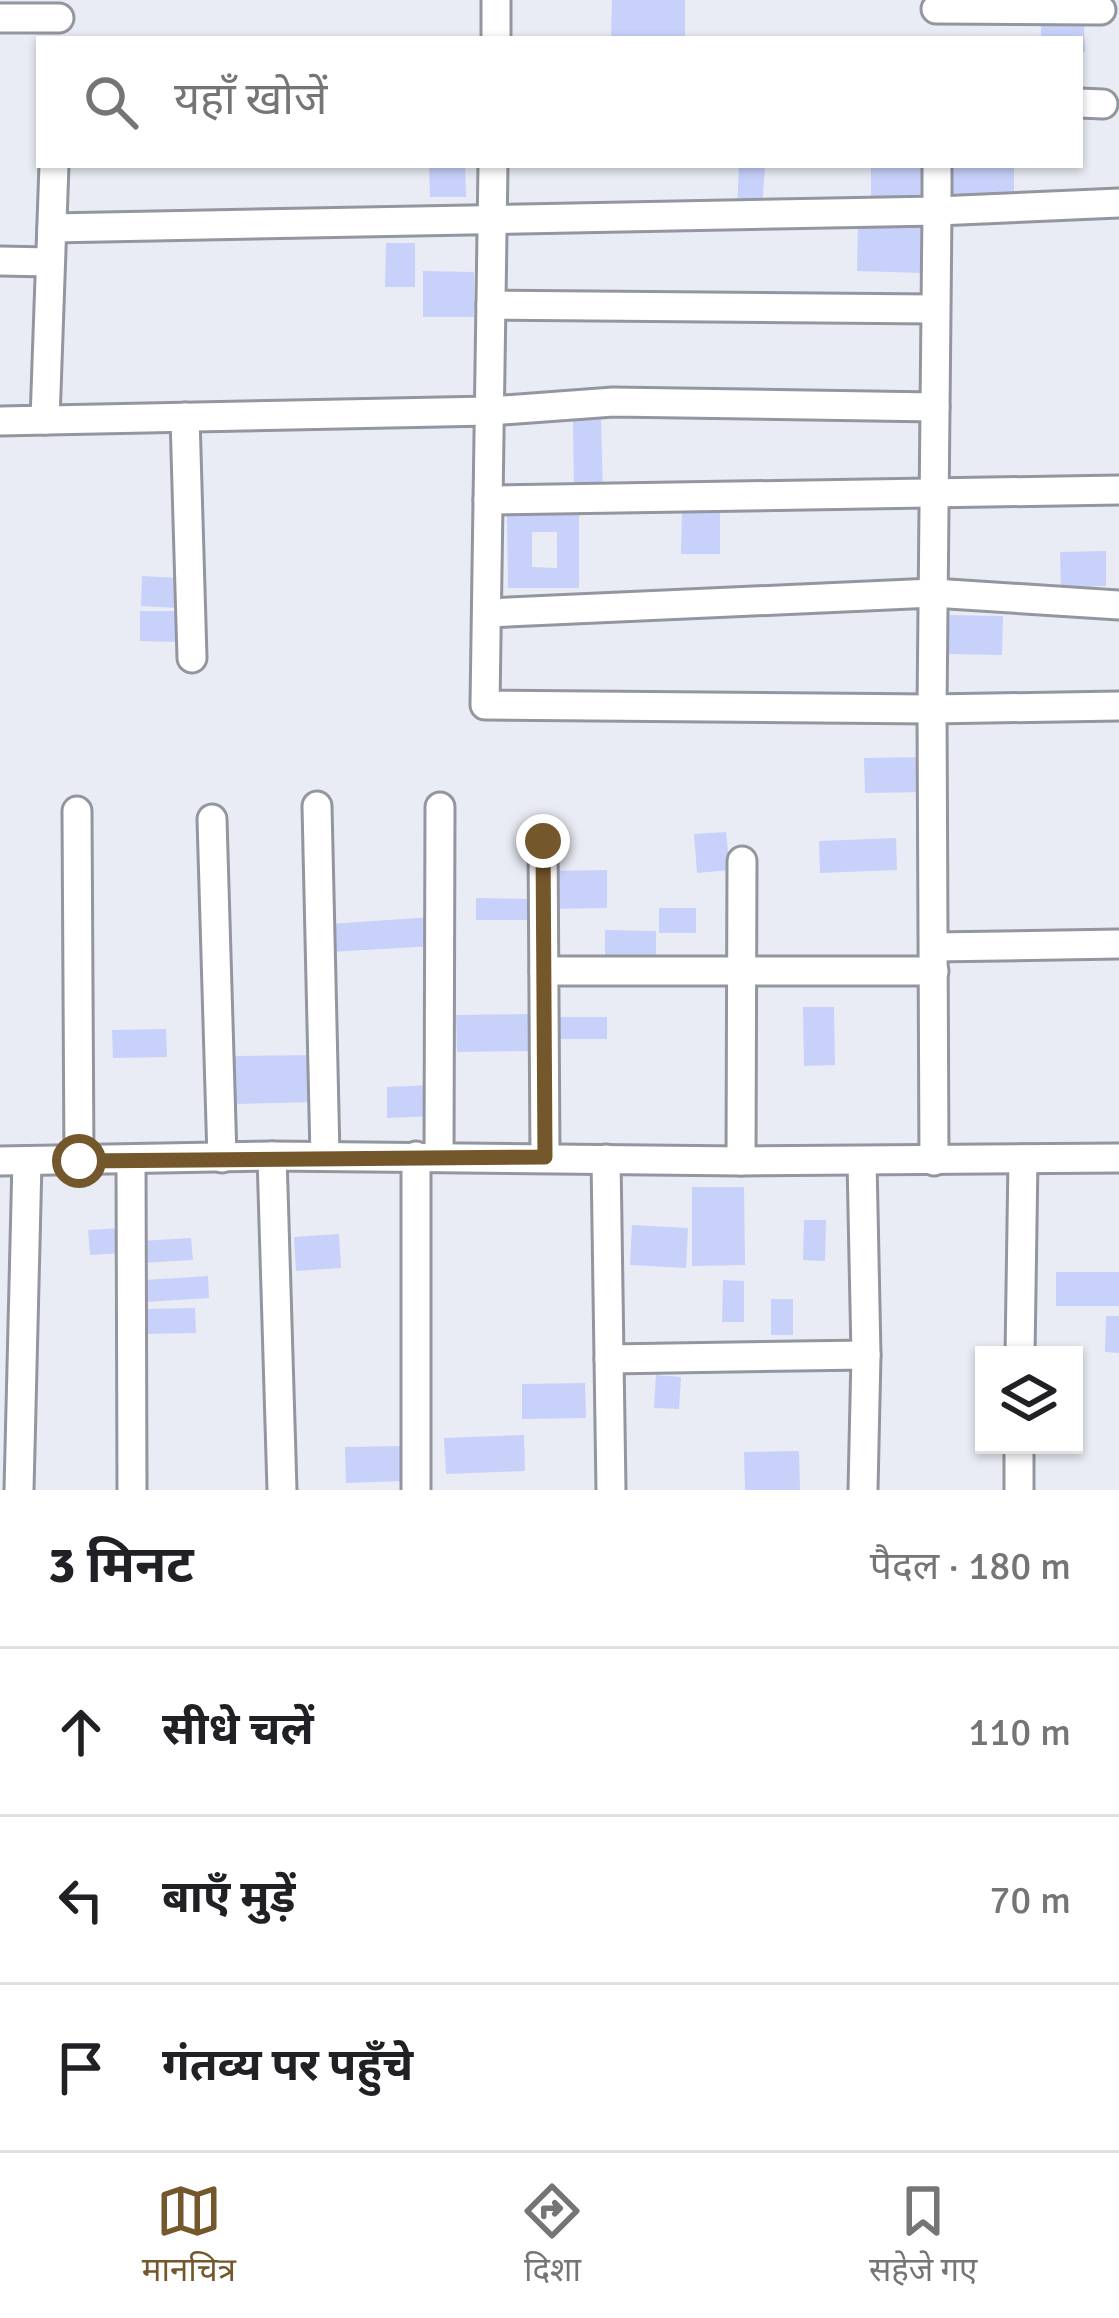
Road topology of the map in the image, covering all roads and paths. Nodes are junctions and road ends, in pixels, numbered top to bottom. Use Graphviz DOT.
graph roads {
  1 [pos="496,0"];
  2 [pos="936,5"];
  3 [pos="1101,10"];
  4 [pos="0,18"];
  5 [pos="59,19"];
  6 [pos="496,36"];
  7 [pos="936,36"];
  8 [pos="54,168"];
  9 [pos="494,168"];
  10 [pos="937,168"];
  11 [pos="1119,203"];
  12 [pos="937,211"];
  13 [pos="492,220"];
  14 [pos="52,228"];
  15 [pos="0,261"];
  16 [pos="50,262"];
  17 [pos="491,305"];
  18 [pos="934,309"];
  19 [pos="935,407"];
  20 [pos="490,411"];
  21 [pos="184,417"];
  22 [pos="45,420"];
  23 [pos="0,421"];
  24 [pos="1119,490"];
  25 [pos="934,496"];
  26 [pos="488,500"];
  27 [pos="933,593"];
  28 [pos="1119,605"];
  29 [pos="487,613"];
  30 [pos="192,658"];
  31 [pos="1119,706"];
  32 [pos="932,709"];
  33 [pos="317,806"];
  34 [pos="440,807"];
  35 [pos="77,811"];
  36 [pos="212,819"];
  37 [pos="543,841"];
  38 [pos="742,860"];
  39 [pos="1119,944"];
  40 [pos="934,959"];
  41 [pos="741,970"];
  42 [pos="544,971"];
  43 [pos="272,1156"];
  44 [pos="326,1156"];
  45 [pos="428,1157"];
  46 [pos="545,1157"];
  47 [pos="222,1158"];
  48 [pos="1119,1158"];
  49 [pos="606,1159"];
  50 [pos="1023,1159"];
  51 [pos="130,1160"];
  52 [pos="14,1161"];
  53 [pos="79,1161"];
  54 [pos="741,1161"];
  55 [pos="862,1161"];
  56 [pos="934,1161"];
  57 [pos="1020,1346"];
  58 [pos="866,1355"];
  59 [pos="609,1359"];
  60 [pos="1019,1454"];
  61 [pos="20,1490"];
  62 [pos="132,1490"];
  63 [pos="282,1490"];
  64 [pos="416,1490"];
  65 [pos="611,1490"];
  66 [pos="863,1490"];
  67 [pos="1019,1490"];
  1 -- 6 [label="street"];
  2 -- 3 [label="street"];
  2 -- 7 [label="street"];
  4 -- 5 [label="street"];
  8 -- 14 [label="street"];
  9 -- 13 [label="street"];
  10 -- 12 [label="street"];
  11 -- 12 [label="street"];
  12 -- 13 [label="street"];
  12 -- 18 [label="street"];
  13 -- 14 [label="street"];
  13 -- 17 [label="street"];
  14 -- 16 [label="street"];
  15 -- 16 [label="street"];
  16 -- 22 [label="street"];
  17 -- 18 [label="street"];
  17 -- 20 [label="street"];
  18 -- 19 [label="street"];
  19 -- 20 [label="street"];
  19 -- 25 [label="street"];
  20 -- 21 [label="street"];
  20 -- 26 [label="street"];
  21 -- 22 [label="street"];
  21 -- 30 [label="street"];
  22 -- 23 [label="street"];
  24 -- 25 [label="street"];
  25 -- 26 [label="street"];
  25 -- 27 [label="street"];
  26 -- 29 [label="street"];
  27 -- 28 [label="street"];
  27 -- 29 [label="street"];
  27 -- 32 [label="street"];
  29 -- 32 [label="street"];
  31 -- 32 [label="street"];
  32 -- 40 [label="street"];
  33 -- 44 [label="street"];
  34 -- 45 [label="street"];
  35 -- 53 [label="street"];
  36 -- 47 [label="street"];
  37 -- 42 [label="street"];
  38 -- 41 [label="street"];
  39 -- 40 [label="street"];
  40 -- 41 [label="street"];
  40 -- 56 [label="street"];
  41 -- 42 [label="street"];
  41 -- 54 [label="street"];
  42 -- 46 [label="street"];
  43 -- 44 [label="street"];
  43 -- 47 [label="street"];
  43 -- 63 [label="street"];
  44 -- 45 [label="street"];
  45 -- 46 [label="street"];
  45 -- 64 [label="street"];
  46 -- 49 [label="street"];
  47 -- 51 [label="street"];
  48 -- 50 [label="street"];
  49 -- 54 [label="street"];
  49 -- 59 [label="street"];
  50 -- 56 [label="street"];
  50 -- 57 [label="street"];
  51 -- 53 [label="street"];
  51 -- 62 [label="street"];
  52 -- 53 [label="street"];
  52 -- 61 [label="street"];
  54 -- 55 [label="street"];
  55 -- 56 [label="street"];
  55 -- 58 [label="street"];
  58 -- 59 [label="street"];
  58 -- 66 [label="street"];
  59 -- 65 [label="street"];
  60 -- 67 [label="street"];
}
